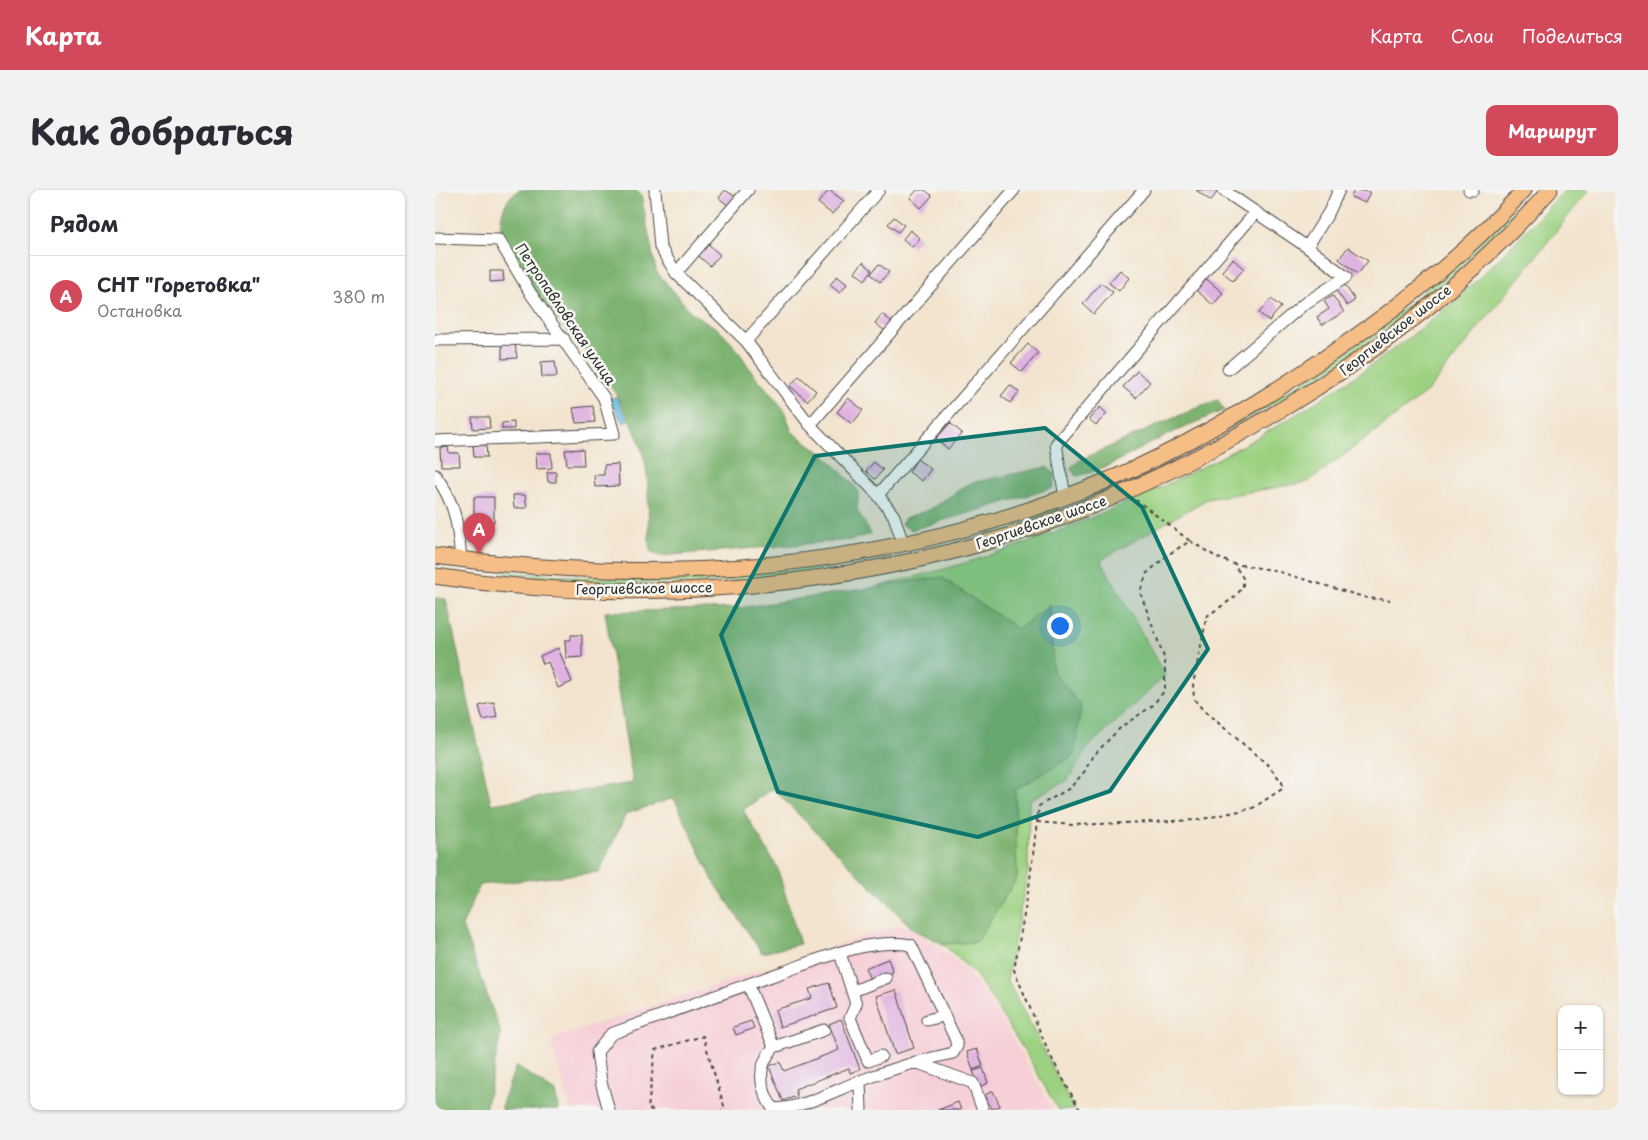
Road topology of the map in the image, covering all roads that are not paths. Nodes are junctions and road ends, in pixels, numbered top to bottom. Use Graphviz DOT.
graph roads {
  1 [pos="655,190"];
  2 [pos="749,190"];
  3 [pos="879,190"];
  4 [pos="1014,190"];
  5 [pos="1144,190"];
  6 [pos="1223,190"];
  7 [pos="1339,190"];
  8 [pos="1524,190"];
  9 [pos="1549,190"];
  10 [pos="1256,212"];
  11 [pos="435,238"];
  12 [pos="1307,247"];
  13 [pos="676,273"];
  14 [pos="564,339"];
  15 [pos="435,340"];
  16 [pos="746,341"];
  17 [pos="1228,368"];
  18 [pos="810,425"];
  19 [pos="435,441"];
  20 [pos="435,475"];
  21 [pos="878,495"];
  22 [pos="1065,497"];
  23 [pos="903,544"];
  24 [pos="435,556"];
  25 [pos="461,560"];
  26 [pos="435,576"];
  27 [pos="840,953"];
  28 [pos="886,978"];
  29 [pos="748,984"];
  30 [pos="853,991"];
  31 [pos="943,1016"];
  32 [pos="927,1020"];
  33 [pos="824,1030"];
  34 [pos="774,1046"];
  35 [pos="881,1056"];
  36 [pos="913,1062"];
  37 [pos="860,1081"];
  38 [pos="810,1105"];
  39 [pos="859,1109"];
  40 [pos="609,1110"];
  41 [pos="983,1110"];
  1 -- 13 [label="street"];
  2 -- 13 [label="street"];
  3 -- 16 [label="street"];
  4 -- 18 [label="street"];
  5 -- 21 [label="street"];
  6 -- 10 [label="street"];
  7 -- 12 [label="street"];
  8 -- 22 [label="main road, Георгиевское шоссе"];
  9 -- 26 [label="main road, Георгиевское шоссе"];
  10 -- 12 [label="street"];
  10 -- 22 [label="street"];
  11 -- 14 [label="street, Петропавловская улица"];
  12 -- 17 [label="street"];
  13 -- 16 [label="street"];
  14 -- 15 [label="street"];
  14 -- 19 [label="street, Петропавловская улица"];
  16 -- 18 [label="street"];
  18 -- 21 [label="street"];
  20 -- 25 [label="street"];
  21 -- 23 [label="street"];
  22 -- 23 [label="main road, Георгиевское шоссе"];
  23 -- 25 [label="main road, Георгиевское шоссе"];
  24 -- 25 [label="main road, Георгиевское шоссе"];
  27 -- 29 [label="street"];
  27 -- 30 [label="street"];
  27 -- 31 [label="street"];
  28 -- 30 [label="street"];
  29 -- 34 [label="street"];
  29 -- 40 [label="street"];
  30 -- 35 [label="street"];
  31 -- 32 [label="street"];
  31 -- 36 [label="street"];
  33 -- 34 [label="street"];
  34 -- 38 [label="street"];
  36 -- 37 [label="street"];
  36 -- 41 [label="street"];
  37 -- 38 [label="street"];
  37 -- 39 [label="street"];
}
